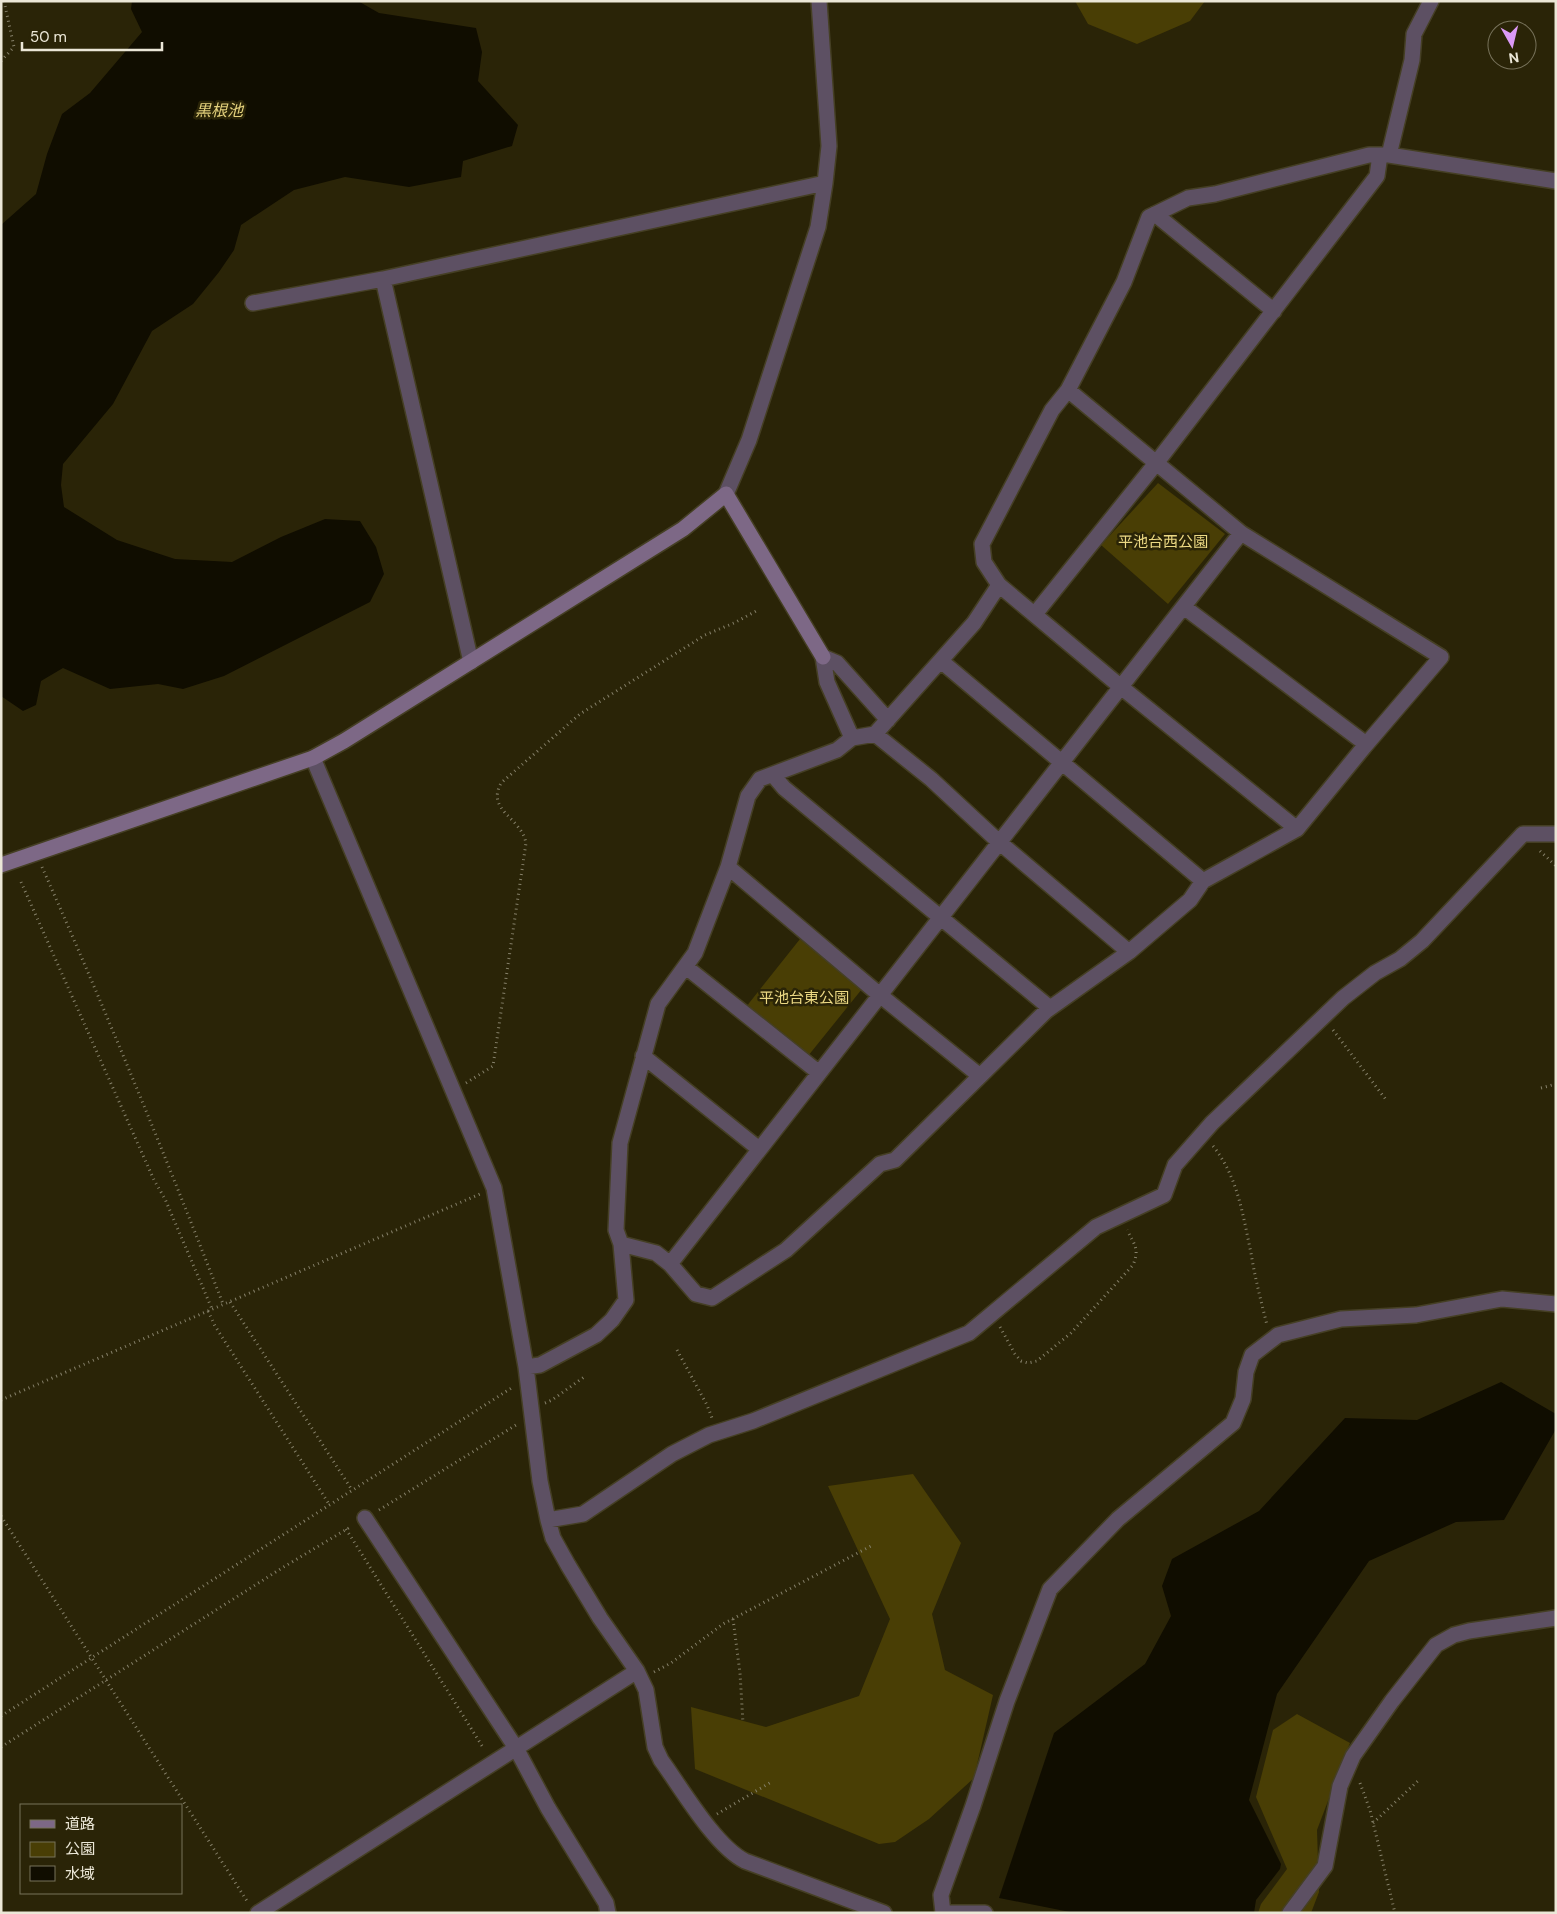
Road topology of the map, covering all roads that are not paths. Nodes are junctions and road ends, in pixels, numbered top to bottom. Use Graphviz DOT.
graph roads {
  1 [pos="819,1"];
  2 [pos="1431,1"];
  3 [pos="1384,155"];
  4 [pos="1556,181"];
  5 [pos="826,183"];
  6 [pos="1155,214"];
  7 [pos="383,278"];
  8 [pos="253,304"];
  9 [pos="1274,311"];
  10 [pos="1068,390"];
  11 [pos="1157,462"];
  12 [pos="726,494"];
  13 [pos="1241,533"];
  14 [pos="999,585"];
  15 [pos="1184,607"];
  16 [pos="1035,614"];
  17 [pos="823,658"];
  18 [pos="940,661"];
  19 [pos="471,662"];
  20 [pos="1121,687"];
  21 [pos="888,720"];
  22 [pos="875,734"];
  23 [pos="852,738"];
  24 [pos="1366,744"];
  25 [pos="313,758"];
  26 [pos="1062,763"];
  27 [pos="773,775"];
  28 [pos="1297,829"];
  29 [pos="1556,834"];
  30 [pos="1000,842"];
  31 [pos="1,865"];
  32 [pos="728,867"];
  33 [pos="1203,881"];
  34 [pos="941,918"];
  35 [pos="1129,952"];
  36 [pos="686,967"];
  37 [pos="881,996"];
  38 [pos="1050,1008"];
  39 [pos="644,1056"];
  40 [pos="818,1072"];
  41 [pos="980,1076"];
  42 [pos="759,1149"];
  43 [pos="621,1244"];
  44 [pos="670,1264"];
  45 [pos="1556,1304"];
  46 [pos="526,1374"];
  47 [pos="365,1518"];
  48 [pos="548,1520"];
  49 [pos="1556,1618"];
  50 [pos="638,1675"];
  51 [pos="516,1748"];
  52 [pos="254,1909"];
  53 [pos="608,1913"];
  54 [pos="884,1913"];
  55 [pos="943,1913"];
  56 [pos="984,1913"];
  57 [pos="1290,1913"];
  1 -- 5 [label="street"];
  2 -- 3 [label="street"];
  3 -- 4 [label="street"];
  3 -- 6 [label="street"];
  3 -- 9 [label="street"];
  5 -- 7 [label="street"];
  5 -- 12 [label="street"];
  6 -- 9 [label="street"];
  6 -- 10 [label="street"];
  7 -- 8 [label="street"];
  7 -- 19 [label="street"];
  9 -- 11 [label="street"];
  10 -- 11 [label="street"];
  10 -- 14 [label="street"];
  11 -- 13 [label="street"];
  11 -- 16 [label="street"];
  12 -- 17 [label="street"];
  12 -- 19 [label="street"];
  13 -- 15 [label="street"];
  13 -- 24 [label="street"];
  14 -- 16 [label="street"];
  14 -- 18 [label="street"];
  15 -- 20 [label="street"];
  15 -- 24 [label="street"];
  16 -- 20 [label="street"];
  17 -- 21 [label="street"];
  17 -- 23 [label="street"];
  18 -- 21 [label="street"];
  18 -- 26 [label="street"];
  19 -- 25 [label="street"];
  20 -- 26 [label="street"];
  20 -- 28 [label="street"];
  21 -- 22 [label="street"];
  22 -- 23 [label="street"];
  22 -- 30 [label="street"];
  23 -- 27 [label="street"];
  24 -- 28 [label="street"];
  25 -- 31 [label="street"];
  25 -- 46 [label="street"];
  26 -- 30 [label="street"];
  26 -- 33 [label="street"];
  27 -- 32 [label="street"];
  27 -- 34 [label="street"];
  28 -- 33 [label="street"];
  29 -- 48 [label="street"];
  30 -- 34 [label="street"];
  30 -- 35 [label="street"];
  32 -- 36 [label="street"];
  32 -- 37 [label="street"];
  33 -- 35 [label="street"];
  34 -- 37 [label="street"];
  34 -- 38 [label="street"];
  35 -- 38 [label="street"];
  36 -- 39 [label="street"];
  36 -- 40 [label="street"];
  37 -- 40 [label="street"];
  37 -- 41 [label="street"];
  38 -- 41 [label="street"];
  39 -- 42 [label="street"];
  39 -- 43 [label="street"];
  40 -- 42 [label="street"];
  41 -- 44 [label="street"];
  42 -- 44 [label="street"];
  43 -- 44 [label="street"];
  43 -- 46 [label="street"];
  45 -- 55 [label="street"];
  46 -- 48 [label="street"];
  47 -- 51 [label="street"];
  48 -- 50 [label="street"];
  49 -- 57 [label="street"];
  50 -- 51 [label="street"];
  50 -- 54 [label="street"];
  51 -- 52 [label="street"];
  51 -- 53 [label="street"];
  55 -- 56 [label="street"];
}
